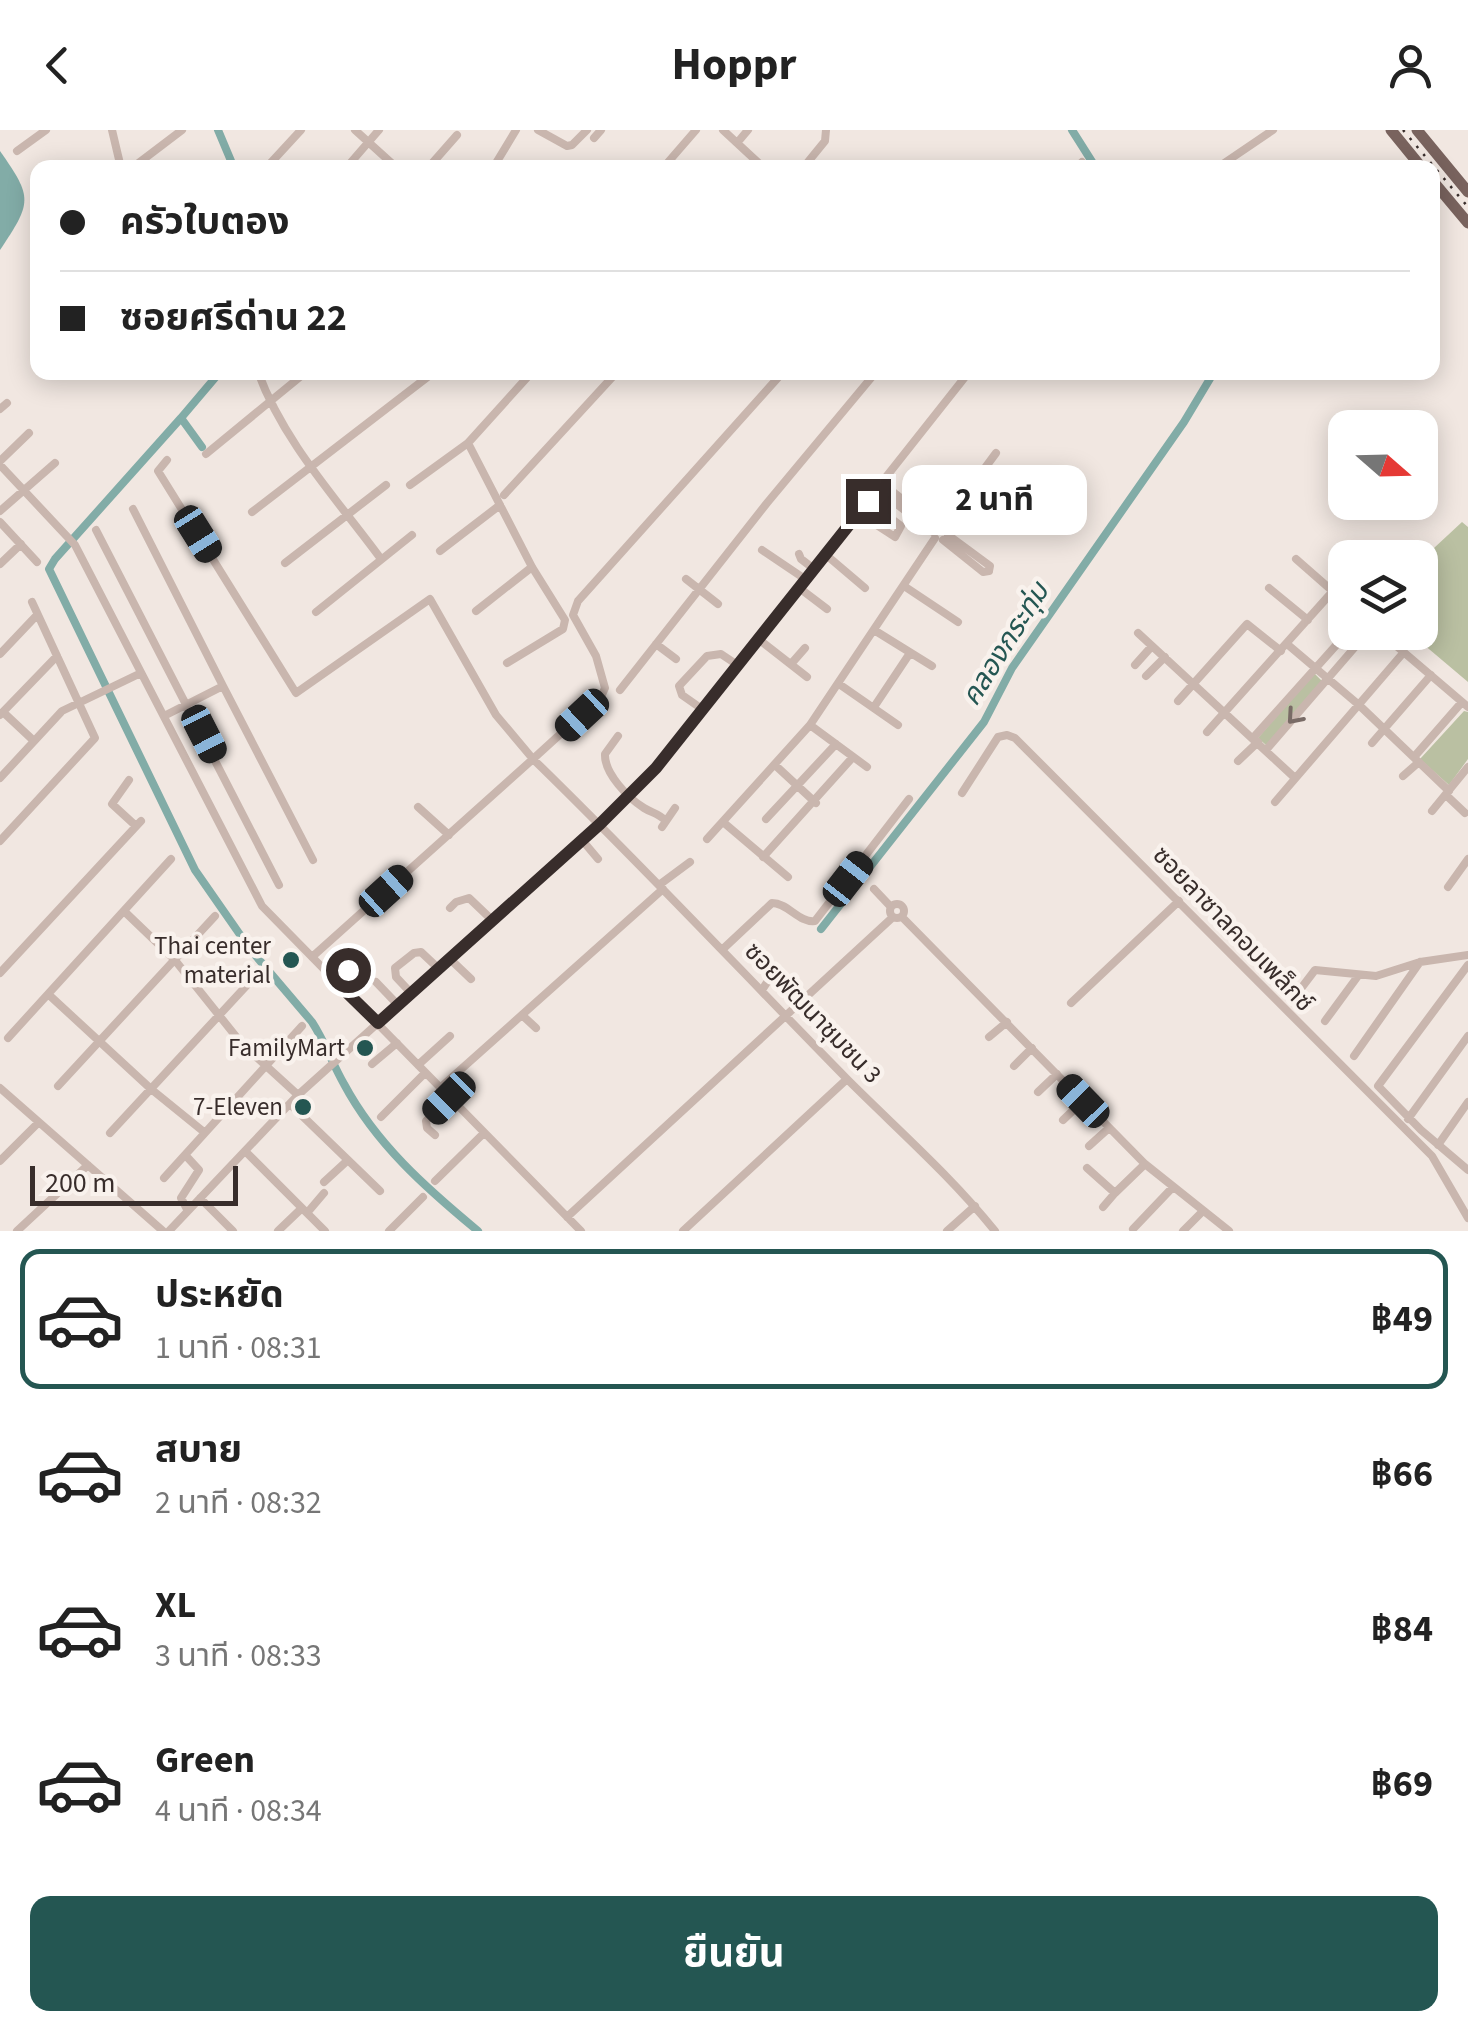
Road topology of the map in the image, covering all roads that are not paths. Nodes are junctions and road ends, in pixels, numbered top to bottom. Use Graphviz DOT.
graph roads {
  1 [pos="46,130"];
  2 [pos="112,130"];
  3 [pos="182,130"];
  4 [pos="302,130"];
  5 [pos="355,130"];
  6 [pos="379,130"];
  7 [pos="516,130"];
  8 [pos="538,130"];
  9 [pos="587,130"];
  10 [pos="602,130"];
  11 [pos="696,130"];
  12 [pos="723,130"];
  13 [pos="748,130"];
  14 [pos="826,130"];
  15 [pos="1273,130"];
  16 [pos="1391,130"];
  17 [pos="1418,130"];
  18 [pos="457,135"];
  19 [pos="594,138"];
  20 [pos="368,142"];
  21 [pos="737,143"];
  22 [pos="17,151"];
  23 [pos="119,160"];
  24 [pos="143,160"];
  25 [pos="274,160"];
  26 [pos="353,160"];
  27 [pos="387,160"];
  28 [pos="435,160"];
  29 [pos="499,160"];
  30 [pos="674,160"];
  31 [pos="755,160"];
  32 [pos="809,160"];
  33 [pos="1229,160"];
  34 [pos="1415,160"];
  35 [pos="1440,190"];
  36 [pos="1468,192"];
  37 [pos="1468,223"];
  38 [pos="261,380"];
  39 [pos="296,380"];
  40 [pos="423,380"];
  41 [pos="525,380"];
  42 [pos="610,380"];
  43 [pos="776,380"];
  44 [pos="869,380"];
  45 [pos="964,380"];
  46 [pos="269,403"];
  47 [pos="29,433"];
  48 [pos="468,443"];
  49 [pos="996,453"];
  50 [pos="206,454"];
  51 [pos="167,460"];
  52 [pos="0,463"];
  53 [pos="54,463"];
  54 [pos="310,466"];
  55 [pos="386,485"];
  56 [pos="410,485"];
  57 [pos="880,486"];
  58 [pos="970,487"];
  59 [pos="23,490"];
  60 [pos="1030,490"];
  61 [pos="504,494"];
  62 [pos="868,501"];
  63 [pos="500,505"];
  64 [pos="133,509"];
  65 [pos="0,511"];
  66 [pos="252,512"];
  67 [pos="348,513"];
  68 [pos="858,513"];
  69 [pos="1008,517"];
  70 [pos="0,522"];
  71 [pos="96,530"];
  72 [pos="1024,530"];
  73 [pos="939,533"];
  74 [pos="412,535"];
  75 [pos="20,544"];
  76 [pos="762,550"];
  77 [pos="440,551"];
  78 [pos="799,554"];
  79 [pos="825,554"];
  80 [pos="381,559"];
  81 [pos="1296,559"];
  82 [pos="37,562"];
  83 [pos="0,564"];
  84 [pos="285,564"];
  85 [pos="532,568"];
  86 [pos="814,568"];
  87 [pos="686,579"];
  88 [pos="802,583"];
  89 [pos="904,586"];
  90 [pos="1328,587"];
  91 [pos="866,588"];
  92 [pos="1270,588"];
  93 [pos="699,589"];
  94 [pos="1328,597"];
  95 [pos="32,602"];
  96 [pos="718,604"];
  97 [pos="826,609"];
  98 [pos="476,610"];
  99 [pos="316,612"];
  100 [pos="38,616"];
  101 [pos="1308,620"];
  102 [pos="958,622"];
  103 [pos="874,630"];
  104 [pos="1138,632"];
  105 [pos="757,638"];
  106 [pos="656,644"];
  107 [pos="1152,646"];
  108 [pos="1284,647"];
  109 [pos="805,648"];
  110 [pos="1332,650"];
  111 [pos="1353,650"];
  112 [pos="1402,650"];
  113 [pos="1404,652"];
  114 [pos="910,653"];
  115 [pos="0,654"];
  116 [pos="56,656"];
  117 [pos="1164,657"];
  118 [pos="676,659"];
  119 [pos="507,663"];
  120 [pos="736,664"];
  121 [pos="790,664"];
  122 [pos="1135,665"];
  123 [pos="932,666"];
  124 [pos="1315,669"];
  125 [pos="141,673"];
  126 [pos="1431,675"];
  127 [pos="1146,676"];
  128 [pos="807,677"];
  129 [pos="1327,680"];
  130 [pos="1194,683"];
  131 [pos="838,684"];
  132 [pos="223,686"];
  133 [pos="620,690"];
  134 [pos="1178,701"];
  135 [pos="77,704"];
  136 [pos="188,704"];
  137 [pos="1359,705"];
  138 [pos="1465,705"];
  139 [pos="874,707"];
  140 [pos="702,709"];
  141 [pos="1226,712"];
  142 [pos="1,713"];
  143 [pos="164,716"];
  144 [pos="898,724"];
  145 [pos="810,725"];
  146 [pos="1384,729"];
  147 [pos="1206,732"];
  148 [pos="618,736"];
  149 [pos="1256,740"];
  150 [pos="34,741"];
  151 [pos="1372,743"];
  152 [pos="836,744"];
  153 [pos="1266,750"];
  154 [pos="854,757"];
  155 [pos="533,759"];
  156 [pos="1416,760"];
  157 [pos="1238,761"];
  158 [pos="775,765"];
  159 [pos="1468,766"];
  160 [pos="867,767"];
  161 [pos="1402,776"];
  162 [pos="0,778"];
  163 [pos="1295,778"];
  164 [pos="129,780"];
  165 [pos="797,786"];
  166 [pos="962,792"];
  167 [pos="1447,793"];
  168 [pos="630,794"];
  169 [pos="910,799"];
  170 [pos="814,802"];
  171 [pos="1275,802"];
  172 [pos="418,807"];
  173 [pos="675,808"];
  174 [pos="1432,811"];
  175 [pos="1466,814"];
  176 [pos="766,818"];
  177 [pos="723,822"];
  178 [pos="600,824"];
  179 [pos="448,835"];
  180 [pos="707,839"];
  181 [pos="0,840"];
  182 [pos="582,840"];
  183 [pos="763,856"];
  184 [pos="171,859"];
  185 [pos="598,859"];
  186 [pos="314,860"];
  187 [pos="690,862"];
  188 [pos="1467,863"];
  189 [pos="788,877"];
  190 [pos="279,884"];
  191 [pos="661,886"];
  192 [pos="874,888"];
  193 [pos="1448,888"];
  194 [pos="1179,901"];
  195 [pos="450,908"];
  196 [pos="125,912"];
  197 [pos="215,916"];
  198 [pos="897,917"];
  199 [pos="492,920"];
  200 [pos="724,948"];
  201 [pos="1468,955"];
  202 [pos="312,957"];
  203 [pos="450,958"];
  204 [pos="174,960"];
  205 [pos="359,962"];
  206 [pos="1420,962"];
  207 [pos="1468,965"];
  208 [pos="438,968"];
  209 [pos="261,970"];
  210 [pos="775,970"];
  211 [pos="0,973"];
  212 [pos="1358,976"];
  213 [pos="333,979"];
  214 [pos="471,979"];
  215 [pos="376,982"];
  216 [pos="762,990"];
  217 [pos="411,993"];
  218 [pos="48,994"];
  219 [pos="1296,995"];
  220 [pos="1071,1003"];
  221 [pos="398,1005"];
  222 [pos="522,1015"];
  223 [pos="787,1015"];
  224 [pos="216,1016"];
  225 [pos="1326,1021"];
  226 [pos="1006,1022"];
  227 [pos="378,1023"];
  228 [pos="302,1026"];
  229 [pos="536,1028"];
  230 [pos="450,1036"];
  231 [pos="1468,1036"];
  232 [pos="989,1037"];
  233 [pos="8,1038"];
  234 [pos="100,1042"];
  235 [pos="397,1043"];
  236 [pos="1032,1048"];
  237 [pos="1354,1056"];
  238 [pos="265,1064"];
  239 [pos="372,1064"];
  240 [pos="418,1065"];
  241 [pos="1014,1066"];
  242 [pos="425,1072"];
  243 [pos="1056,1074"];
  244 [pos="848,1079"];
  245 [pos="58,1086"];
  246 [pos="0,1088"];
  247 [pos="440,1088"];
  248 [pos="152,1089"];
  249 [pos="1038,1092"];
  250 [pos="298,1095"];
  251 [pos="449,1098"];
  252 [pos="1083,1101"];
  253 [pos="1468,1102"];
  254 [pos="290,1104"];
  255 [pos="381,1116"];
  256 [pos="1408,1118"];
  257 [pos="1064,1120"];
  258 [pos="38,1123"];
  259 [pos="1109,1128"];
  260 [pos="204,1132"];
  261 [pos="110,1133"];
  262 [pos="484,1133"];
  263 [pos="435,1135"];
  264 [pos="1438,1145"];
  265 [pos="1090,1146"];
  266 [pos="245,1151"];
  267 [pos="188,1158"];
  268 [pos="348,1160"];
  269 [pos="0,1162"];
  270 [pos="1145,1164"];
  271 [pos="88,1165"];
  272 [pos="1087,1168"];
  273 [pos="1468,1170"];
  274 [pos="164,1178"];
  275 [pos="435,1181"];
  276 [pos="324,1182"];
  277 [pos="1173,1187"];
  278 [pos="380,1190"];
  279 [pos="324,1193"];
  280 [pos="1114,1193"];
  281 [pos="423,1197"];
  282 [pos="200,1198"];
  283 [pos="974,1206"];
  284 [pos="1103,1207"];
  285 [pos="304,1210"];
  286 [pos="188,1211"];
  287 [pos="1203,1211"];
  288 [pos="567,1217"];
  289 [pos="1468,1218"];
  290 [pos="222,1227"];
  291 [pos="1133,1229"];
  292 [pos="161,1230"];
  293 [pos="278,1230"];
  294 [pos="18,1231"];
  295 [pos="233,1231"];
  296 [pos="325,1231"];
  297 [pos="389,1231"];
  298 [pos="581,1231"];
  299 [pos="683,1231"];
  300 [pos="947,1231"];
  301 [pos="995,1231"];
  302 [pos="1183,1231"];
  303 [pos="1228,1231"];
  1 -- 22 [label="street"];
  2 -- 23 [label="street"];
  3 -- 24 [label="street"];
  4 -- 25 [label="street"];
  5 -- 20 [label="street"];
  6 -- 20 [label="street"];
  7 -- 29 [label="street"];
  8 -- 9 [label="street"];
  10 -- 19 [label="street"];
  11 -- 30 [label="street"];
  12 -- 21 [label="street"];
  13 -- 21 [label="street"];
  14 -- 32 [label="street"];
  15 -- 33 [label="street"];
  16 -- 34 [label="main road"];
  17 -- 36 [label="main road"];
  18 -- 28 [label="street"];
  20 -- 26 [label="street"];
  20 -- 27 [label="street"];
  21 -- 31 [label="street"];
  35 -- 37 [label="main road"];
  38 -- 46 [label="street"];
  39 -- 46 [label="street"];
  40 -- 54 [label="street"];
  41 -- 48 [label="street"];
  42 -- 61 [label="street"];
  43 -- 155 [label="street"];
  44 -- 93 [label="street"];
  45 -- 57 [label="street"];
  46 -- 50 [label="street"];
  46 -- 54 [label="street"];
  47 -- 52 [label="street"];
  48 -- 56 [label="street"];
  48 -- 63 [label="street"];
  49 -- 58 [label="street"];
  51 -- 155 [label="street, ซอยพัฒนาชุมชน 3"];
  52 -- 59 [label="street"];
  53 -- 59 [label="street"];
  54 -- 66 [label="street"];
  54 -- 67 [label="street"];
  55 -- 67 [label="street"];
  57 -- 62 [label="street"];
  57 -- 73 [label="street"];
  58 -- 69 [label="street"];
  58 -- 73 [label="street"];
  59 -- 65 [label="street"];
  59 -- 125 [label="street"];
  60 -- 69 [label="street"];
  62 -- 68 [label="street"];
  62 -- 68 [label="street"];
  63 -- 77 [label="street"];
  63 -- 85 [label="street"];
  64 -- 132 [label="street"];
  67 -- 80 [label="street"];
  67 -- 84 [label="street"];
  68 -- 79 [label="street"];
  69 -- 72 [label="street"];
  70 -- 75 [label="street"];
  71 -- 136 [label="street"];
  73 -- 73 [label="street"];
  73 -- 89 [label="street"];
  74 -- 80 [label="street"];
  75 -- 82 [label="street"];
  75 -- 83 [label="street"];
  76 -- 88 [label="street"];
  78 -- 86 [label="street"];
  79 -- 86 [label="street"];
  79 -- 91 [label="street"];
  80 -- 99 [label="street"];
  81 -- 90 [label="street"];
  85 -- 98 [label="street"];
  85 -- 119 [label="street"];
  86 -- 88 [label="street"];
  87 -- 93 [label="street"];
  88 -- 97 [label="street"];
  88 -- 105 [label="street"];
  89 -- 102 [label="street"];
  89 -- 103 [label="street"];
  92 -- 101 [label="street"];
  93 -- 96 [label="street"];
  93 -- 106 [label="street"];
  94 -- 101 [label="street"];
  95 -- 100 [label="street"];
  100 -- 115 [label="street"];
  100 -- 116 [label="street"];
  101 -- 108 [label="street"];
  103 -- 114 [label="street"];
  103 -- 131 [label="street"];
  104 -- 107 [label="street"];
  105 -- 120 [label="street"];
  105 -- 121 [label="street"];
  106 -- 118 [label="street"];
  106 -- 133 [label="street"];
  107 -- 117 [label="street"];
  107 -- 122 [label="street"];
  108 -- 124 [label="street"];
  108 -- 130 [label="street"];
  108 -- 141 [label="street"];
  109 -- 121 [label="street"];
  110 -- 124 [label="street"];
  111 -- 129 [label="street"];
  112 -- 113 [label="street"];
  113 -- 126 [label="street"];
  113 -- 137 [label="street"];
  114 -- 123 [label="street"];
  114 -- 139 [label="street"];
  116 -- 135 [label="street"];
  116 -- 142 [label="street"];
  117 -- 127 [label="street"];
  117 -- 130 [label="street"];
  120 -- 140 [label="street"];
  120 -- 140 [label="street"];
  121 -- 128 [label="street"];
  124 -- 129 [label="street"];
  124 -- 149 [label="street"];
  125 -- 135 [label="street"];
  125 -- 143 [label="street"];
  126 -- 138 [label="street"];
  126 -- 146 [label="street"];
  129 -- 137 [label="street"];
  129 -- 153 [label="street, one-way"];
  130 -- 134 [label="street"];
  130 -- 141 [label="street"];
  131 -- 139 [label="street"];
  131 -- 145 [label="street"];
  132 -- 136 [label="street"];
  132 -- 186 [label="street"];
  135 -- 150 [label="street"];
  135 -- 181 [label="street"];
  136 -- 143 [label="street"];
  136 -- 190 [label="street"];
  137 -- 146 [label="street"];
  137 -- 163 [label="street"];
  138 -- 156 [label="street"];
  139 -- 144 [label="street"];
  140 -- 168 [label="street"];
  141 -- 147 [label="street"];
  141 -- 149 [label="street"];
  142 -- 150 [label="street"];
  143 -- 202 [label="street"];
  145 -- 152 [label="street"];
  145 -- 158 [label="street"];
  146 -- 151 [label="street"];
  146 -- 156 [label="street"];
  148 -- 168 [label="street"];
  149 -- 153 [label="street"];
  149 -- 157 [label="street"];
  150 -- 162 [label="street"];
  152 -- 154 [label="street"];
  152 -- 165 [label="street"];
  153 -- 163 [label="street"];
  154 -- 160 [label="street"];
  154 -- 170 [label="street"];
  155 -- 178 [label="street, ซอยพัฒนาชุมชน 3"];
  155 -- 179 [label="street"];
  156 -- 161 [label="street"];
  156 -- 167 [label="street"];
  158 -- 165 [label="street"];
  158 -- 177 [label="street"];
  159 -- 167 [label="street"];
  163 -- 171 [label="street"];
  164 -- 211 [label="street"];
  165 -- 170 [label="street"];
  165 -- 176 [label="street"];
  166 -- 194 [label="street, ซอยลาซาลคอมเพล็กซ์"];
  167 -- 174 [label="street"];
  167 -- 175 [label="street"];
  168 -- 173 [label="street"];
  168 -- 178 [label="street"];
  169 -- 200 [label="street"];
  170 -- 183 [label="street"];
  172 -- 179 [label="street"];
  177 -- 180 [label="street"];
  177 -- 183 [label="street"];
  178 -- 182 [label="street"];
  178 -- 191 [label="street, ซอยพัฒนาชุมชน 3"];
  179 -- 202 [label="street"];
  182 -- 185 [label="street"];
  182 -- 199 [label="street"];
  183 -- 189 [label="street"];
  184 -- 196 [label="street"];
  187 -- 191 [label="street"];
  188 -- 193 [label="street"];
  191 -- 200 [label="street, ซอยพัฒนาชุมชน 3"];
  191 -- 222 [label="street"];
  192 -- 198 [label="street"];
  194 -- 220 [label="street"];
  194 -- 289 [label="street, ซอยลาซาลคอมเพล็กซ์"];
  195 -- 199 [label="street"];
  196 -- 204 [label="street"];
  196 -- 218 [label="street"];
  197 -- 204 [label="street"];
  198 -- 223 [label="street"];
  198 -- 226 [label="street"];
  199 -- 203 [label="street"];
  200 -- 216 [label="street, ซอยพัฒนาชุมชน 3"];
  201 -- 206 [label="street"];
  202 -- 213 [label="street"];
  203 -- 208 [label="street"];
  203 -- 214 [label="street"];
  204 -- 224 [label="street"];
  204 -- 234 [label="street"];
  205 -- 213 [label="street"];
  206 -- 212 [label="street"];
  206 -- 237 [label="street"];
  207 -- 256 [label="street"];
  208 -- 217 [label="street"];
  208 -- 217 [label="street"];
  209 -- 224 [label="street"];
  210 -- 216 [label="street"];
  212 -- 219 [label="street"];
  212 -- 225 [label="street"];
  213 -- 227 [label="street"];
  215 -- 221 [label="street"];
  216 -- 223 [label="street, ซอยพัฒนาชุมชน 3"];
  217 -- 221 [label="street"];
  218 -- 233 [label="street"];
  218 -- 234 [label="street"];
  221 -- 227 [label="street"];
  222 -- 229 [label="street"];
  222 -- 247 [label="street"];
  223 -- 244 [label="street, ซอยพัฒนาชุมชน 3"];
  223 -- 288 [label="street"];
  224 -- 238 [label="street"];
  224 -- 248 [label="street"];
  226 -- 232 [label="street"];
  226 -- 236 [label="street"];
  227 -- 235 [label="street"];
  227 -- 250 [label="street"];
  228 -- 238 [label="street"];
  230 -- 240 [label="street"];
  231 -- 256 [label="street"];
  234 -- 245 [label="street"];
  234 -- 248 [label="street"];
  235 -- 239 [label="street"];
  235 -- 240 [label="street"];
  236 -- 241 [label="street"];
  236 -- 243 [label="street"];
  238 -- 250 [label="street"];
  238 -- 260 [label="street"];
  240 -- 242 [label="street"];
  242 -- 247 [label="street"];
  242 -- 255 [label="street"];
  243 -- 249 [label="street"];
  243 -- 252 [label="street"];
  244 -- 283 [label="street, ซอยพัฒนาชุมชน 3"];
  244 -- 299 [label="street"];
  246 -- 258 [label="street"];
  247 -- 251 [label="street"];
  248 -- 260 [label="street"];
  248 -- 261 [label="street"];
  250 -- 254 [label="street"];
  251 -- 262 [label="street"];
  251 -- 263 [label="street"];
  252 -- 257 [label="street"];
  252 -- 259 [label="street"];
  253 -- 264 [label="street"];
  254 -- 266 [label="street"];
  254 -- 268 [label="street"];
  256 -- 264 [label="street"];
  258 -- 269 [label="street"];
  258 -- 271 [label="street"];
  259 -- 265 [label="street"];
  259 -- 270 [label="street"];
  260 -- 274 [label="street"];
  262 -- 275 [label="street"];
  262 -- 288 [label="street"];
  264 -- 273 [label="street"];
  266 -- 282 [label="street"];
  266 -- 285 [label="street"];
  267 -- 286 [label="street"];
  268 -- 276 [label="street"];
  268 -- 278 [label="street"];
  270 -- 277 [label="street"];
  270 -- 280 [label="street"];
  271 -- 292 [label="street"];
  271 -- 294 [label="street"];
  272 -- 280 [label="street"];
  277 -- 287 [label="street"];
  277 -- 291 [label="street"];
  279 -- 285 [label="street"];
  280 -- 284 [label="street"];
  281 -- 297 [label="street"];
  282 -- 286 [label="street"];
  282 -- 290 [label="street"];
  283 -- 300 [label="street"];
  283 -- 301 [label="street, ซอยพัฒนาชุมชน 3"];
  285 -- 293 [label="street"];
  285 -- 296 [label="street"];
  286 -- 292 [label="street"];
  287 -- 302 [label="street"];
  287 -- 303 [label="street"];
  288 -- 298 [label="street"];
  290 -- 295 [label="street"];
}
